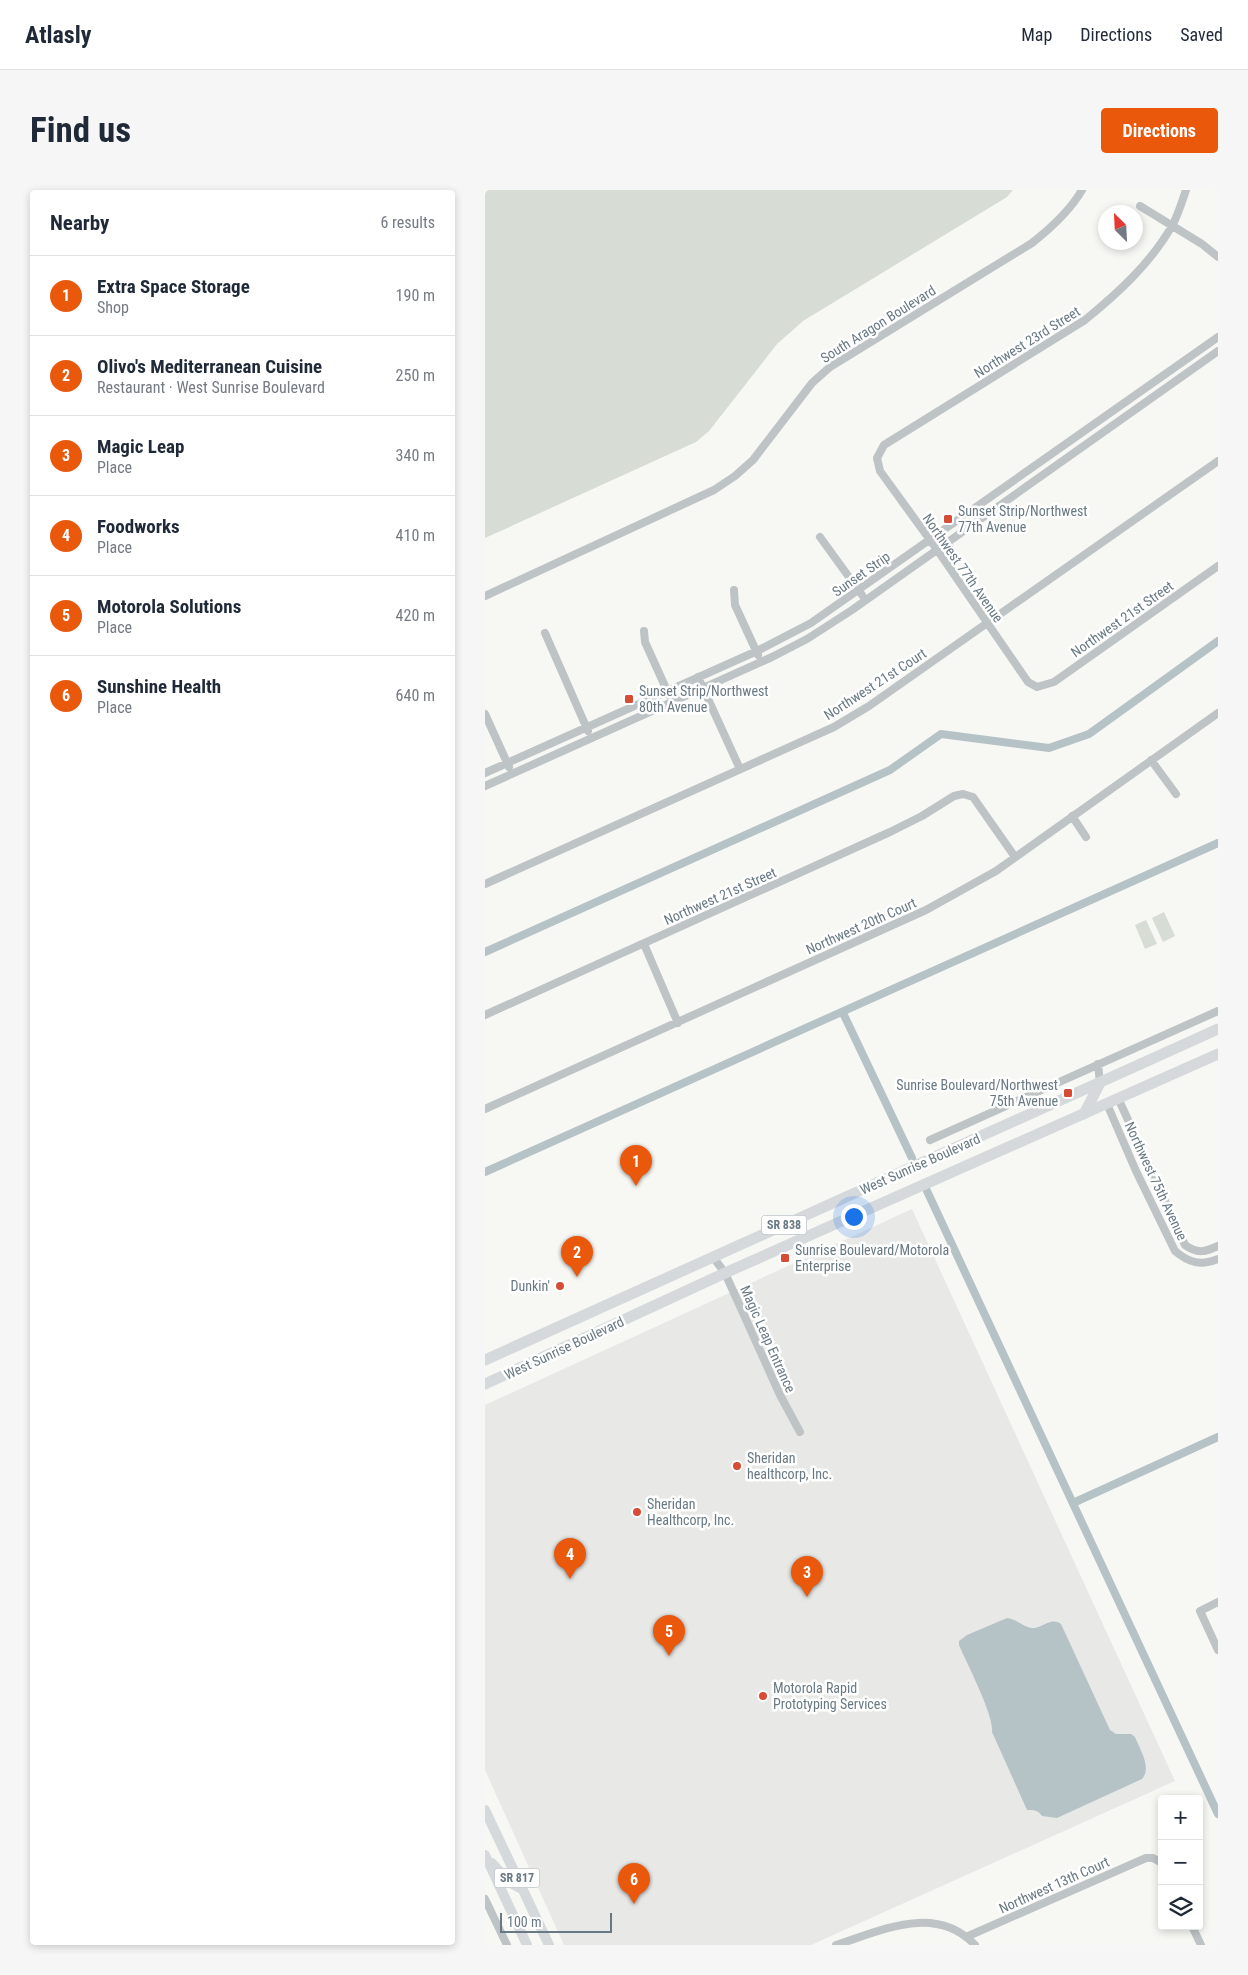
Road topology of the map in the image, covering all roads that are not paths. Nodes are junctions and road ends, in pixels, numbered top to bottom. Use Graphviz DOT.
graph roads {
  1 [pos="1082,190"];
  2 [pos="1186,190"];
  3 [pos="1143,208"];
  4 [pos="1173,226"];
  5 [pos="1218,257"];
  6 [pos="1218,337"];
  7 [pos="1218,351"];
  8 [pos="877,458"];
  9 [pos="1218,461"];
  10 [pos="820,537"];
  11 [pos="929,542"];
  12 [pos="938,551"];
  13 [pos="1218,566"];
  14 [pos="734,590"];
  15 [pos="859,591"];
  16 [pos="485,596"];
  17 [pos="865,600"];
  18 [pos="987,623"];
  19 [pos="645,631"];
  20 [pos="545,633"];
  21 [pos="757,651"];
  22 [pos="761,662"];
  23 [pos="698,677"];
  24 [pos="1037,687"];
  25 [pos="703,688"];
  26 [pos="667,691"];
  27 [pos="672,702"];
  28 [pos="1218,713"];
  29 [pos="485,714"];
  30 [pos="586,727"];
  31 [pos="591,738"];
  32 [pos="1151,760"];
  33 [pos="507,763"];
  34 [pos="740,769"];
  35 [pos="485,773"];
  36 [pos="512,773"];
  37 [pos="485,786"];
  38 [pos="1175,794"];
  39 [pos="1072,816"];
  40 [pos="1086,838"];
  41 [pos="1015,857"];
  42 [pos="485,884"];
  43 [pos="644,944"];
  44 [pos="1218,1011"];
  45 [pos="485,1015"];
  46 [pos="678,1023"];
  47 [pos="1218,1029"];
  48 [pos="1218,1054"];
  49 [pos="1098,1064"];
  50 [pos="1100,1083"];
  51 [pos="1118,1098"];
  52 [pos="1107,1104"];
  53 [pos="485,1109"];
  54 [pos="1084,1114"];
  55 [pos="930,1140"];
  56 [pos="1218,1246"];
  57 [pos="713,1256"];
  58 [pos="1218,1259"];
  59 [pos="725,1273"];
  60 [pos="485,1360"];
  61 [pos="485,1384"];
  62 [pos="800,1432"];
  63 [pos="1218,1602"];
  64 [pos="1218,1650"];
  65 [pos="485,1810"];
  66 [pos="486,1857"];
  67 [pos="1158,1861"];
  68 [pos="522,1889"];
  69 [pos="485,1899"];
  70 [pos="1194,1930"];
  71 [pos="877,1932"];
  72 [pos="966,1937"];
  73 [pos="507,1945"];
  74 [pos="527,1945"];
  75 [pos="549,1945"];
  76 [pos="836,1945"];
  77 [pos="854,1945"];
  78 [pos="975,1945"];
  79 [pos="1201,1945"];
  1 -- 16 [label="street, South Aragon Boulevard"];
  2 -- 4 [label="street, Northwest 23rd Street"];
  3 -- 4 [label="street"];
  4 -- 5 [label="street"];
  4 -- 8 [label="street, Northwest 23rd Street"];
  6 -- 11 [label="street, Sunset Strip"];
  7 -- 12 [label="street, Sunset Strip"];
  8 -- 11 [label="street, Northwest 77th Avenue"];
  9 -- 18 [label="street, Northwest 21st Court"];
  10 -- 15 [label="street"];
  11 -- 12 [label="street, Northwest 77th Avenue"];
  11 -- 15 [label="street, Sunset Strip"];
  12 -- 17 [label="street, Sunset Strip"];
  12 -- 18 [label="street, Northwest 77th Avenue"];
  13 -- 24 [label="street, Northwest 21st Street"];
  14 -- 21 [label="street"];
  15 -- 17 [label="street"];
  15 -- 21 [label="street, Sunset Strip"];
  17 -- 22 [label="street, Sunset Strip"];
  18 -- 24 [label="street, Northwest 77th Avenue"];
  18 -- 34 [label="street, Northwest 21st Court"];
  19 -- 26 [label="street"];
  20 -- 30 [label="street"];
  21 -- 22 [label="street"];
  21 -- 23 [label="street, Sunset Strip"];
  22 -- 25 [label="street, Sunset Strip"];
  23 -- 25 [label="street"];
  23 -- 26 [label="street, Sunset Strip"];
  25 -- 27 [label="street, Sunset Strip"];
  25 -- 34 [label="street"];
  26 -- 27 [label="street"];
  26 -- 30 [label="street, Sunset Strip"];
  27 -- 31 [label="street, Sunset Strip"];
  28 -- 32 [label="street, Northwest 20th Court"];
  29 -- 33 [label="street"];
  30 -- 31 [label="street"];
  30 -- 33 [label="street, Sunset Strip"];
  31 -- 36 [label="street, Sunset Strip"];
  32 -- 38 [label="street"];
  32 -- 39 [label="street, Northwest 20th Court"];
  33 -- 35 [label="street, Sunset Strip"];
  33 -- 36 [label="street"];
  34 -- 42 [label="street, Northwest 21st Court"];
  36 -- 37 [label="street, Sunset Strip"];
  39 -- 40 [label="street"];
  39 -- 41 [label="street, Northwest 20th Court"];
  41 -- 43 [label="street, Northwest 21st Street"];
  41 -- 46 [label="street, Northwest 20th Court"];
  43 -- 45 [label="street, Northwest 21st Street"];
  43 -- 46 [label="street"];
  44 -- 49 [label="street"];
  46 -- 53 [label="street, Northwest 20th Court"];
  47 -- 50 [label="highway, West Sunrise Boulevard / SR 838"];
  48 -- 51 [label="highway, West Sunrise Boulevard / SR 838"];
  49 -- 50 [label="street"];
  49 -- 55 [label="street"];
  50 -- 54 [label="highway"];
  50 -- 57 [label="highway, West Sunrise Boulevard / SR 838"];
  51 -- 52 [label="highway, West Sunrise Boulevard / SR 838"];
  51 -- 56 [label="street, Northwest 75th Avenue"];
  52 -- 54 [label="highway, West Sunrise Boulevard / SR 838"];
  52 -- 58 [label="street, Northwest 75th Avenue"];
  54 -- 59 [label="highway, West Sunrise Boulevard / SR 838"];
  57 -- 59 [label="street, Magic Leap Entrance"];
  57 -- 60 [label="highway, West Sunrise Boulevard / SR 838"];
  59 -- 61 [label="highway, West Sunrise Boulevard / SR 838"];
  59 -- 62 [label="street, Magic Leap Entrance"];
  63 -- 64 [label="street"];
  65 -- 68 [label="main road, SR 817"];
  66 -- 68 [label="main road"];
  66 -- 74 [label="main road, SR 817"];
  67 -- 72 [label="street, Northwest 13th Court"];
  68 -- 75 [label="main road, SR 817"];
  69 -- 73 [label="street"];
  70 -- 79 [label="street"];
  71 -- 72 [label="street"];
  71 -- 76 [label="street"];
  71 -- 77 [label="street"];
  72 -- 78 [label="street"];
}
